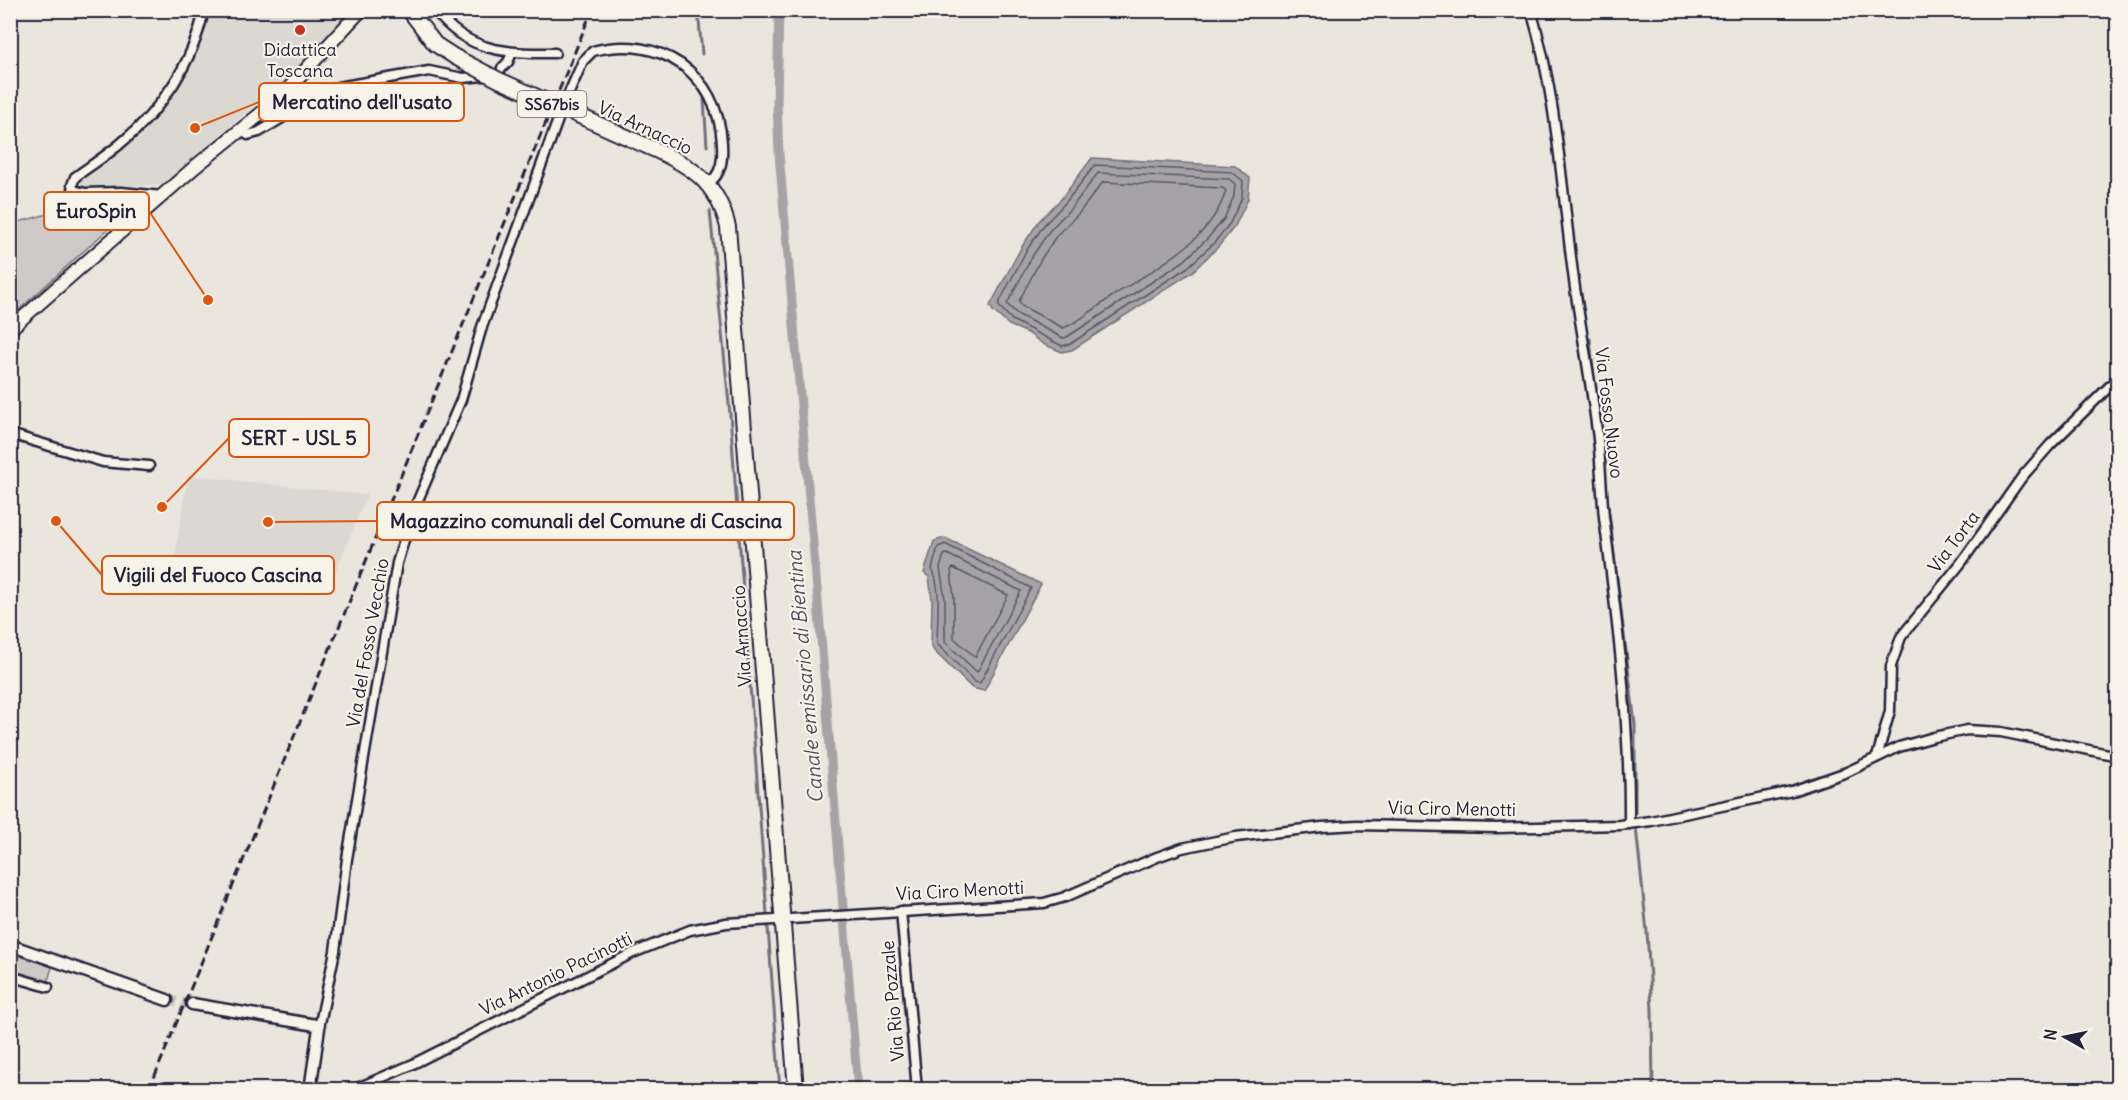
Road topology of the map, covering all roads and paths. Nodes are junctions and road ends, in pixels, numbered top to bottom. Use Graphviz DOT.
graph roads {
  1 [pos="204,10"];
  2 [pos="362,10"];
  3 [pos="435,10"];
  4 [pos="1531,10"];
  5 [pos="412,12"];
  6 [pos="512,53"];
  7 [pos="555,53"];
  8 [pos="502,68"];
  9 [pos="483,76"];
  10 [pos="565,102"];
  11 [pos="559,117"];
  12 [pos="240,130"];
  13 [pos="708,184"];
  14 [pos="162,196"];
  15 [pos="10,329"];
  16 [pos="2118,378"];
  17 [pos="10,434"];
  18 [pos="149,466"];
  19 [pos="2118,756"];
  20 [pos="1877,757"];
  21 [pos="1629,824"];
  22 [pos="901,911"];
  23 [pos="772,920"];
  24 [pos="10,945"];
  25 [pos="10,976"];
  26 [pos="48,987"];
  27 [pos="167,1000"];
  28 [pos="192,1004"];
  29 [pos="319,1028"];
  30 [pos="310,1089"];
  31 [pos="353,1089"];
  32 [pos="796,1089"];
  33 [pos="917,1089"];
  1 -- 14 [label="street"];
  2 -- 12 [label="main road"];
  3 -- 6 [label="street"];
  4 -- 21 [label="street, Via Fosso Nuovo"];
  5 -- 13 [label="main road, Via Arnaccio / SS67bis, bridge"];
  6 -- 7 [label="street"];
  6 -- 8 [label="street"];
  9 -- 12 [label="street"];
  10 -- 13 [label="street, Via Arnaccio"];
  11 -- 29 [label="street, Via del Fosso Vecchio"];
  12 -- 14 [label="main road"];
  13 -- 23 [label="main road, Via Arnaccio / SS67bis"];
  14 -- 15 [label="main road"];
  16 -- 20 [label="street, Via Torta"];
  17 -- 18 [label="street"];
  19 -- 20 [label="street, Via Ciro Menotti"];
  20 -- 21 [label="street, Via Ciro Menotti"];
  21 -- 22 [label="street, Via Ciro Menotti"];
  22 -- 23 [label="street, Via Ciro Menotti"];
  22 -- 33 [label="street, Via Rio Pozzale"];
  23 -- 31 [label="street, Via Antonio Pacinotti"];
  23 -- 32 [label="main road, Via Arnaccio / SS67bis"];
  24 -- 27 [label="street"];
  25 -- 26 [label="street"];
  28 -- 29 [label="street"];
  29 -- 30 [label="street, Via del Fosso Vecchio"];
}
